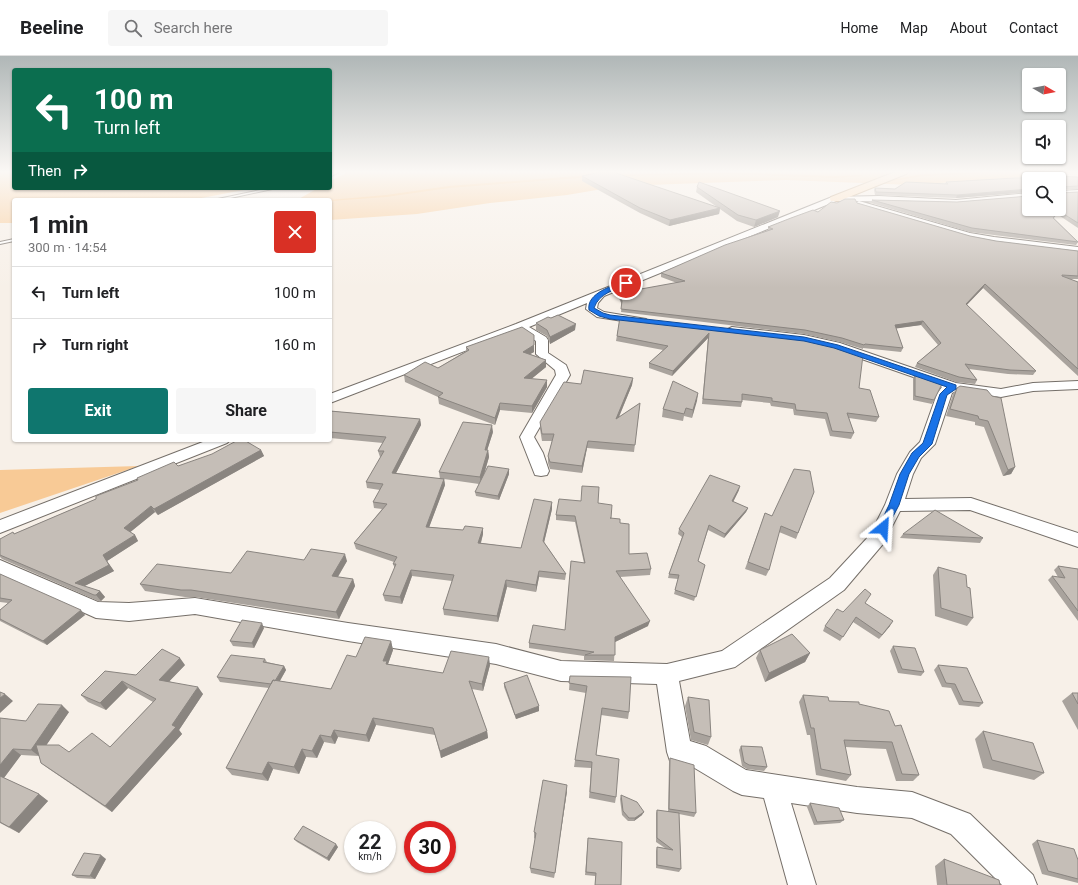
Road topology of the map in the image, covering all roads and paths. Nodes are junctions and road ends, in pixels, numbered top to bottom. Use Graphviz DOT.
graph roads {
  1 [pos="810,211"];
  2 [pos="882,211"];
  3 [pos="12,240"];
  4 [pos="0,243"];
  5 [pos="1078,250"];
  6 [pos="600,294"];
  7 [pos="657,323"];
  8 [pos="520,326"];
  9 [pos="719,330"];
  10 [pos="1078,385"];
  11 [pos="954,387"];
  12 [pos="332,398"];
  13 [pos="217,442"];
  14 [pos="541,471"];
  15 [pos="894,505"];
  16 [pos="0,527"];
  17 [pos="1078,540"];
  18 [pos="0,567"];
  19 [pos="667,674"];
  20 [pos="774,788"];
  21 [pos="802,885"];
  22 [pos="1024,885"];
  1 -- 6 [label="street"];
  2 -- 5 [label="street"];
  3 -- 4 [label="lane"];
  6 -- 7 [label="street"];
  6 -- 8 [label="street"];
  8 -- 12 [label="street"];
  8 -- 14 [label="street"];
  9 -- 11 [label="street"];
  10 -- 11 [label="street"];
  11 -- 15 [label="street"];
  13 -- 16 [label="street"];
  15 -- 17 [label="street"];
  15 -- 19 [label="street"];
  18 -- 19 [label="street"];
  19 -- 20 [label="street"];
  20 -- 21 [label="street"];
  20 -- 22 [label="street"];
}
